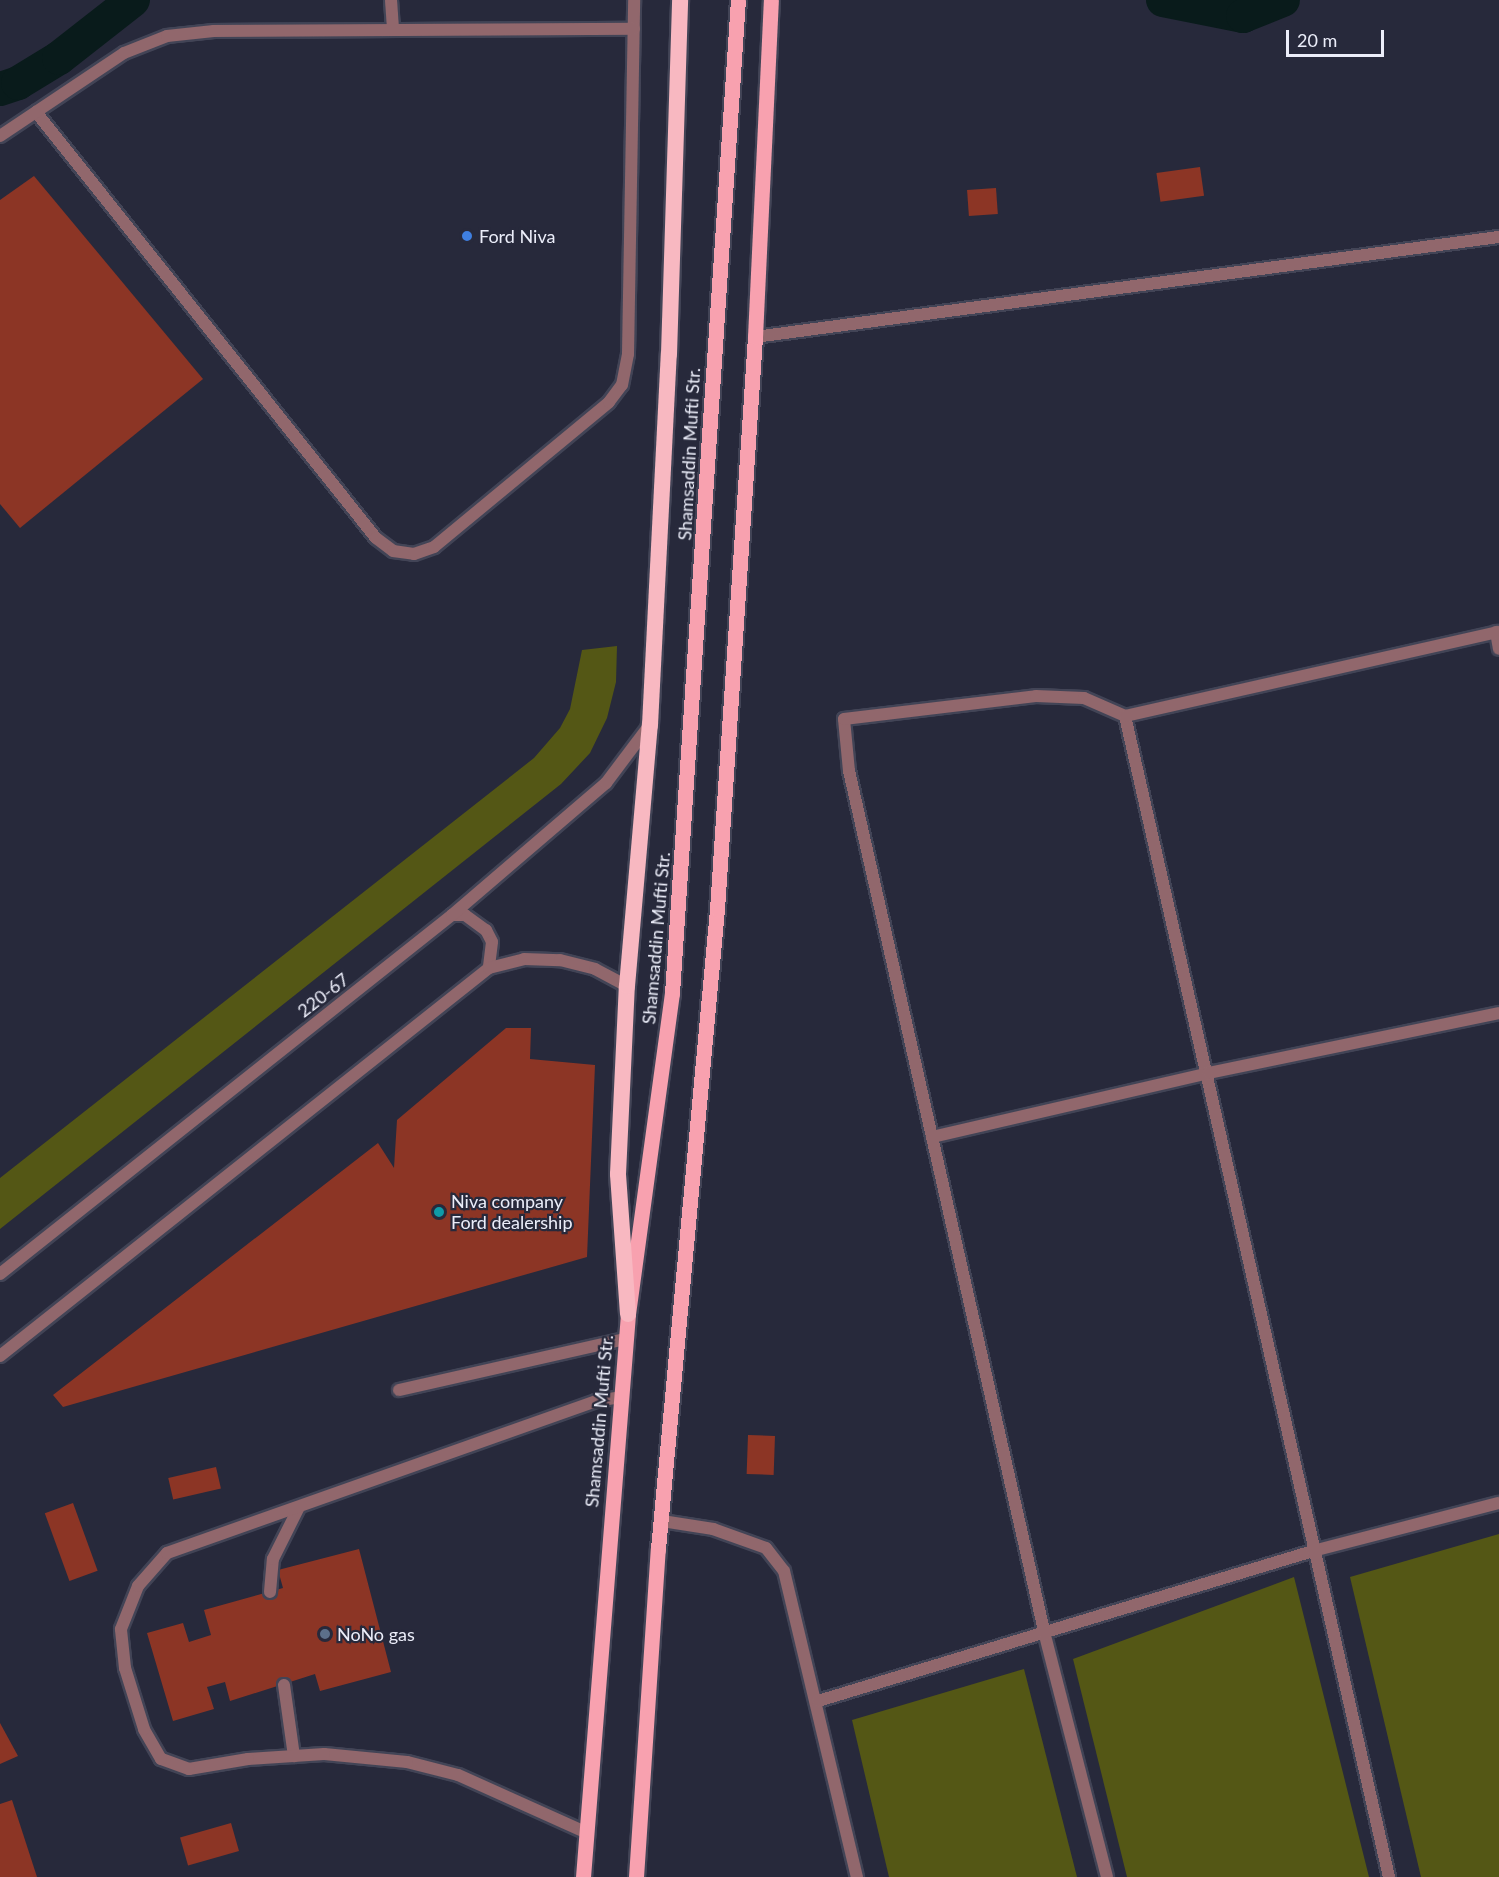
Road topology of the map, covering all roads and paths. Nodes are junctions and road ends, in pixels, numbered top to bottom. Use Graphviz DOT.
graph roads {
  1 [pos="391,0"];
  2 [pos="634,0"];
  3 [pos="680,0"];
  4 [pos="738,0"];
  5 [pos="771,0"];
  6 [pos="393,29"];
  7 [pos="634,29"];
  8 [pos="36,112"];
  9 [pos="0,136"];
  10 [pos="1499,237"];
  11 [pos="755,337"];
  12 [pos="1498,632"];
  13 [pos="1499,649"];
  14 [pos="1125,716"];
  15 [pos="650,725"];
  16 [pos="452,915"];
  17 [pos="489,968"];
  18 [pos="627,986"];
  19 [pos="1499,1013"];
  20 [pos="1209,1073"];
  21 [pos="932,1137"];
  22 [pos="0,1274"];
  23 [pos="628,1314"];
  24 [pos="626,1339"];
  25 [pos="0,1356"];
  26 [pos="399,1390"];
  27 [pos="621,1396"];
  28 [pos="1499,1503"];
  29 [pos="299,1507"];
  30 [pos="662,1521"];
  31 [pos="1313,1551"];
  32 [pos="270,1592"];
  33 [pos="1045,1635"];
  34 [pos="284,1685"];
  35 [pos="818,1701"];
  36 [pos="294,1756"];
  37 [pos="585,1832"];
  38 [pos="583,1877"];
  39 [pos="636,1877"];
  40 [pos="857,1877"];
  41 [pos="1107,1877"];
  42 [pos="1389,1877"];
  1 -- 6 [label="street"];
  2 -- 7 [label="street"];
  3 -- 15 [label="highway"];
  4 -- 23 [label="main road, Shamsaddin Mufti Str."];
  5 -- 11 [label="main road"];
  6 -- 7 [label="street"];
  6 -- 8 [label="street"];
  7 -- 8 [label="street"];
  8 -- 9 [label="street"];
  10 -- 11 [label="street"];
  11 -- 30 [label="main road"];
  12 -- 13 [label="street"];
  12 -- 14 [label="street"];
  14 -- 20 [label="street"];
  14 -- 21 [label="street"];
  15 -- 16 [label="street, 220-67"];
  15 -- 18 [label="highway"];
  16 -- 17 [label="street"];
  16 -- 22 [label="street, 220-67"];
  17 -- 18 [label="street"];
  17 -- 25 [label="street"];
  18 -- 23 [label="highway"];
  19 -- 20 [label="street"];
  20 -- 21 [label="street"];
  20 -- 31 [label="street"];
  21 -- 33 [label="street"];
  23 -- 24 [label="main road, Shamsaddin Mufti Str."];
  24 -- 26 [label="street"];
  24 -- 27 [label="main road, Shamsaddin Mufti Str."];
  27 -- 29 [label="street"];
  27 -- 37 [label="main road, Shamsaddin Mufti Str."];
  28 -- 31 [label="street"];
  29 -- 32 [label="street"];
  29 -- 36 [label="street"];
  30 -- 35 [label="street"];
  30 -- 39 [label="main road"];
  31 -- 33 [label="street"];
  31 -- 42 [label="street"];
  33 -- 35 [label="street"];
  33 -- 41 [label="street"];
  34 -- 36 [label="street"];
  35 -- 40 [label="street"];
  36 -- 37 [label="street"];
  37 -- 38 [label="main road, Shamsaddin Mufti Str."];
}
